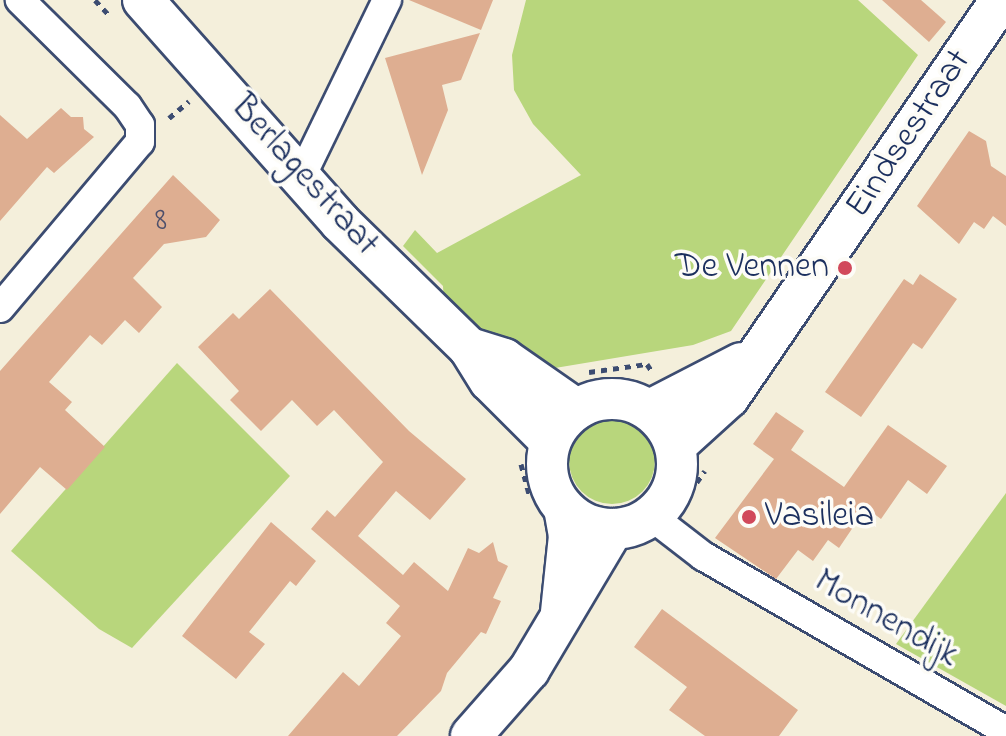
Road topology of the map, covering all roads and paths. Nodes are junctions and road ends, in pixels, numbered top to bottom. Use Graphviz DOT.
graph roads {
  1 [pos="20,0"];
  2 [pos="143,0"];
  3 [pos="387,0"];
  4 [pos="1001,0"];
  5 [pos="301,177"];
  6 [pos="0,308"];
  7 [pos="764,347"];
  8 [pos="469,348"];
  9 [pos="576,409"];
  10 [pos="650,410"];
  11 [pos="550,441"];
  12 [pos="675,446"];
  13 [pos="564,509"];
  14 [pos="651,516"];
  15 [pos="613,529"];
  16 [pos="560,620"];
  17 [pos="1006,731"];
  18 [pos="471,736"];
  1 -- 6 [label="street"];
  2 -- 5 [label="street, Berlagestraat"];
  3 -- 5 [label="street"];
  4 -- 7 [label="street, Eindsestraat"];
  5 -- 8 [label="street, Berlagestraat"];
  7 -- 10 [label="street, Eindsestraat"];
  7 -- 12 [label="street, Eindsestraat"];
  8 -- 9 [label="street, Berlagestraat"];
  8 -- 11 [label="street, Berlagestraat"];
  9 -- 10 [label="street"];
  9 -- 11 [label="street"];
  10 -- 12 [label="street"];
  11 -- 13 [label="street"];
  12 -- 14 [label="street"];
  13 -- 15 [label="street"];
  13 -- 16 [label="street"];
  14 -- 15 [label="street"];
  14 -- 17 [label="street, Monnendijk"];
  15 -- 16 [label="street"];
  16 -- 18 [label="street"];
}
